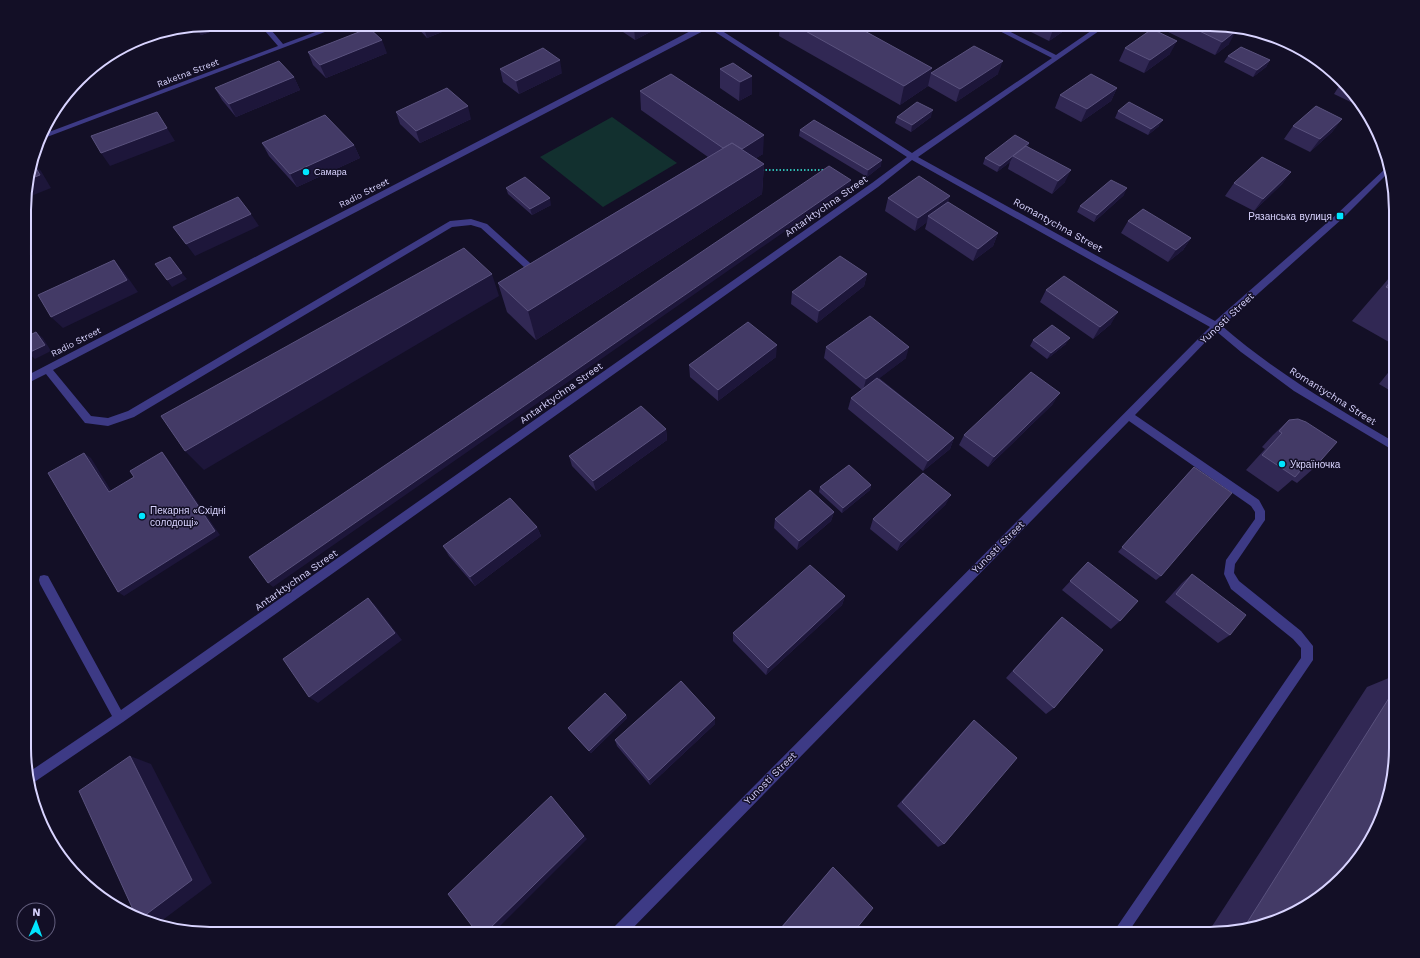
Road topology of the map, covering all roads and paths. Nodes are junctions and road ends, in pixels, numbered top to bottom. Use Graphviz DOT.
graph roads {
  1 [pos="268,31"];
  2 [pos="324,31"];
  3 [pos="697,31"];
  4 [pos="718,31"];
  5 [pos="1003,31"];
  6 [pos="1096,31"];
  7 [pos="282,47"];
  8 [pos="1057,58"];
  9 [pos="47,135"];
  10 [pos="912,157"];
  11 [pos="758,170"];
  12 [pos="826,170"];
  13 [pos="1385,172"];
  14 [pos="527,265"];
  15 [pos="1216,326"];
  16 [pos="47,369"];
  17 [pos="31,377"];
  18 [pos="1128,415"];
  19 [pos="1389,444"];
  20 [pos="44,580"];
  21 [pos="119,718"];
  22 [pos="33,776"];
  23 [pos="623,927"];
  24 [pos="1125,927"];
  1 -- 7 [label="street"];
  2 -- 7 [label="street, Raketna Street"];
  3 -- 16 [label="street, Radio Street"];
  4 -- 10 [label="street, Romantychna Street"];
  5 -- 8 [label="street"];
  6 -- 8 [label="street, Antarktychna Street"];
  7 -- 9 [label="street, Raketna Street"];
  8 -- 10 [label="street, Antarktychna Street"];
  10 -- 15 [label="street, Romantychna Street"];
  10 -- 21 [label="street, Antarktychna Street"];
  11 -- 12 [label="path"];
  13 -- 15 [label="street, Yunosti Street"];
  14 -- 16 [label="street"];
  15 -- 18 [label="street, Yunosti Street"];
  15 -- 19 [label="street, Romantychna Street"];
  16 -- 17 [label="street, Radio Street"];
  18 -- 23 [label="street, Yunosti Street"];
  18 -- 24 [label="street"];
  20 -- 21 [label="street"];
  21 -- 22 [label="street, Antarktychna Street"];
}
